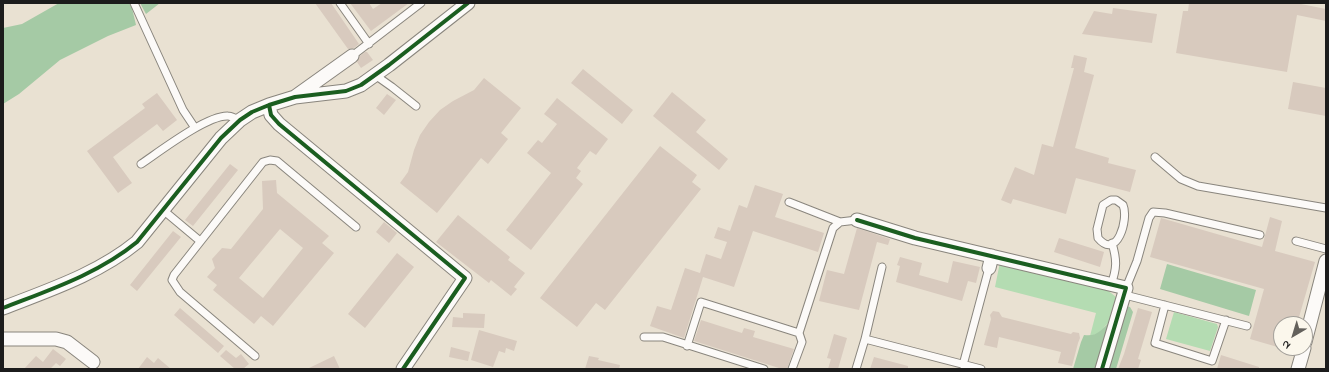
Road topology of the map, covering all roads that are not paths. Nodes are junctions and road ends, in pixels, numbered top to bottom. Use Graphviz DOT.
graph roads {
  1 [pos="134,3"];
  2 [pos="340,3"];
  3 [pos="421,3"];
  4 [pos="468,3"];
  5 [pos="369,44"];
  6 [pos="352,56"];
  7 [pos="375,75"];
  8 [pos="295,97"];
  9 [pos="269,104"];
  10 [pos="416,106"];
  11 [pos="240,120"];
  12 [pos="196,128"];
  13 [pos="1155,157"];
  14 [pos="141,164"];
  15 [pos="790,202"];
  16 [pos="1326,208"];
  17 [pos="163,210"];
  18 [pos="858,220"];
  19 [pos="840,222"];
  20 [pos="356,227"];
  21 [pos="1260,235"];
  22 [pos="200,241"];
  23 [pos="1296,241"];
  24 [pos="1112,244"];
  25 [pos="1326,249"];
  26 [pos="991,262"];
  27 [pos="1326,262"];
  28 [pos="882,267"];
  29 [pos="1111,285"];
  30 [pos="1126,292"];
  31 [pos="1165,305"];
  32 [pos="3,308"];
  33 [pos="1312,316"];
  34 [pos="1226,320"];
  35 [pos="1247,326"];
  36 [pos="799,333"];
  37 [pos="644,337"];
  38 [pos="3,339"];
  39 [pos="865,339"];
  40 [pos="688,346"];
  41 [pos="255,356"];
  42 [pos="1302,356"];
  43 [pos="93,362"];
  44 [pos="963,365"];
  45 [pos="403,369"];
  46 [pos="764,369"];
  47 [pos="792,369"];
  48 [pos="856,369"];
  49 [pos="981,369"];
  50 [pos="1102,369"];
  51 [pos="1298,369"];
  1 -- 12 [label="lane"];
  2 -- 5 [label="lane"];
  3 -- 5 [label="lane"];
  4 -- 7 [label="street"];
  5 -- 6 [label="lane"];
  6 -- 8 [label="street"];
  7 -- 8 [label="street"];
  7 -- 10 [label="lane"];
  8 -- 9 [label="street"];
  9 -- 11 [label="street"];
  9 -- 45 [label="street"];
  11 -- 12 [label="lane"];
  11 -- 17 [label="street"];
  12 -- 14 [label="lane"];
  13 -- 16 [label="lane"];
  15 -- 19 [label="lane"];
  17 -- 22 [label="lane"];
  17 -- 32 [label="street"];
  18 -- 19 [label="lane"];
  18 -- 26 [label="street"];
  19 -- 36 [label="lane"];
  20 -- 22 [label="lane"];
  21 -- 30 [label="lane"];
  22 -- 41 [label="lane"];
  23 -- 25 [label="lane"];
  24 -- 24 [label="lane"];
  24 -- 29 [label="lane"];
  26 -- 29 [label="street"];
  26 -- 44 [label="lane"];
  27 -- 33 [label="street"];
  28 -- 39 [label="lane"];
  29 -- 30 [label="street"];
  30 -- 31 [label="lane"];
  30 -- 50 [label="street"];
  31 -- 34 [label="lane"];
  31 -- 34 [label="lane"];
  34 -- 35 [label="lane"];
  36 -- 40 [label="lane"];
  36 -- 47 [label="lane"];
  37 -- 40 [label="lane"];
  38 -- 43 [label="street"];
  39 -- 44 [label="lane"];
  39 -- 48 [label="lane"];
  40 -- 46 [label="lane"];
  42 -- 51 [label="street"];
  44 -- 49 [label="lane"];
}
